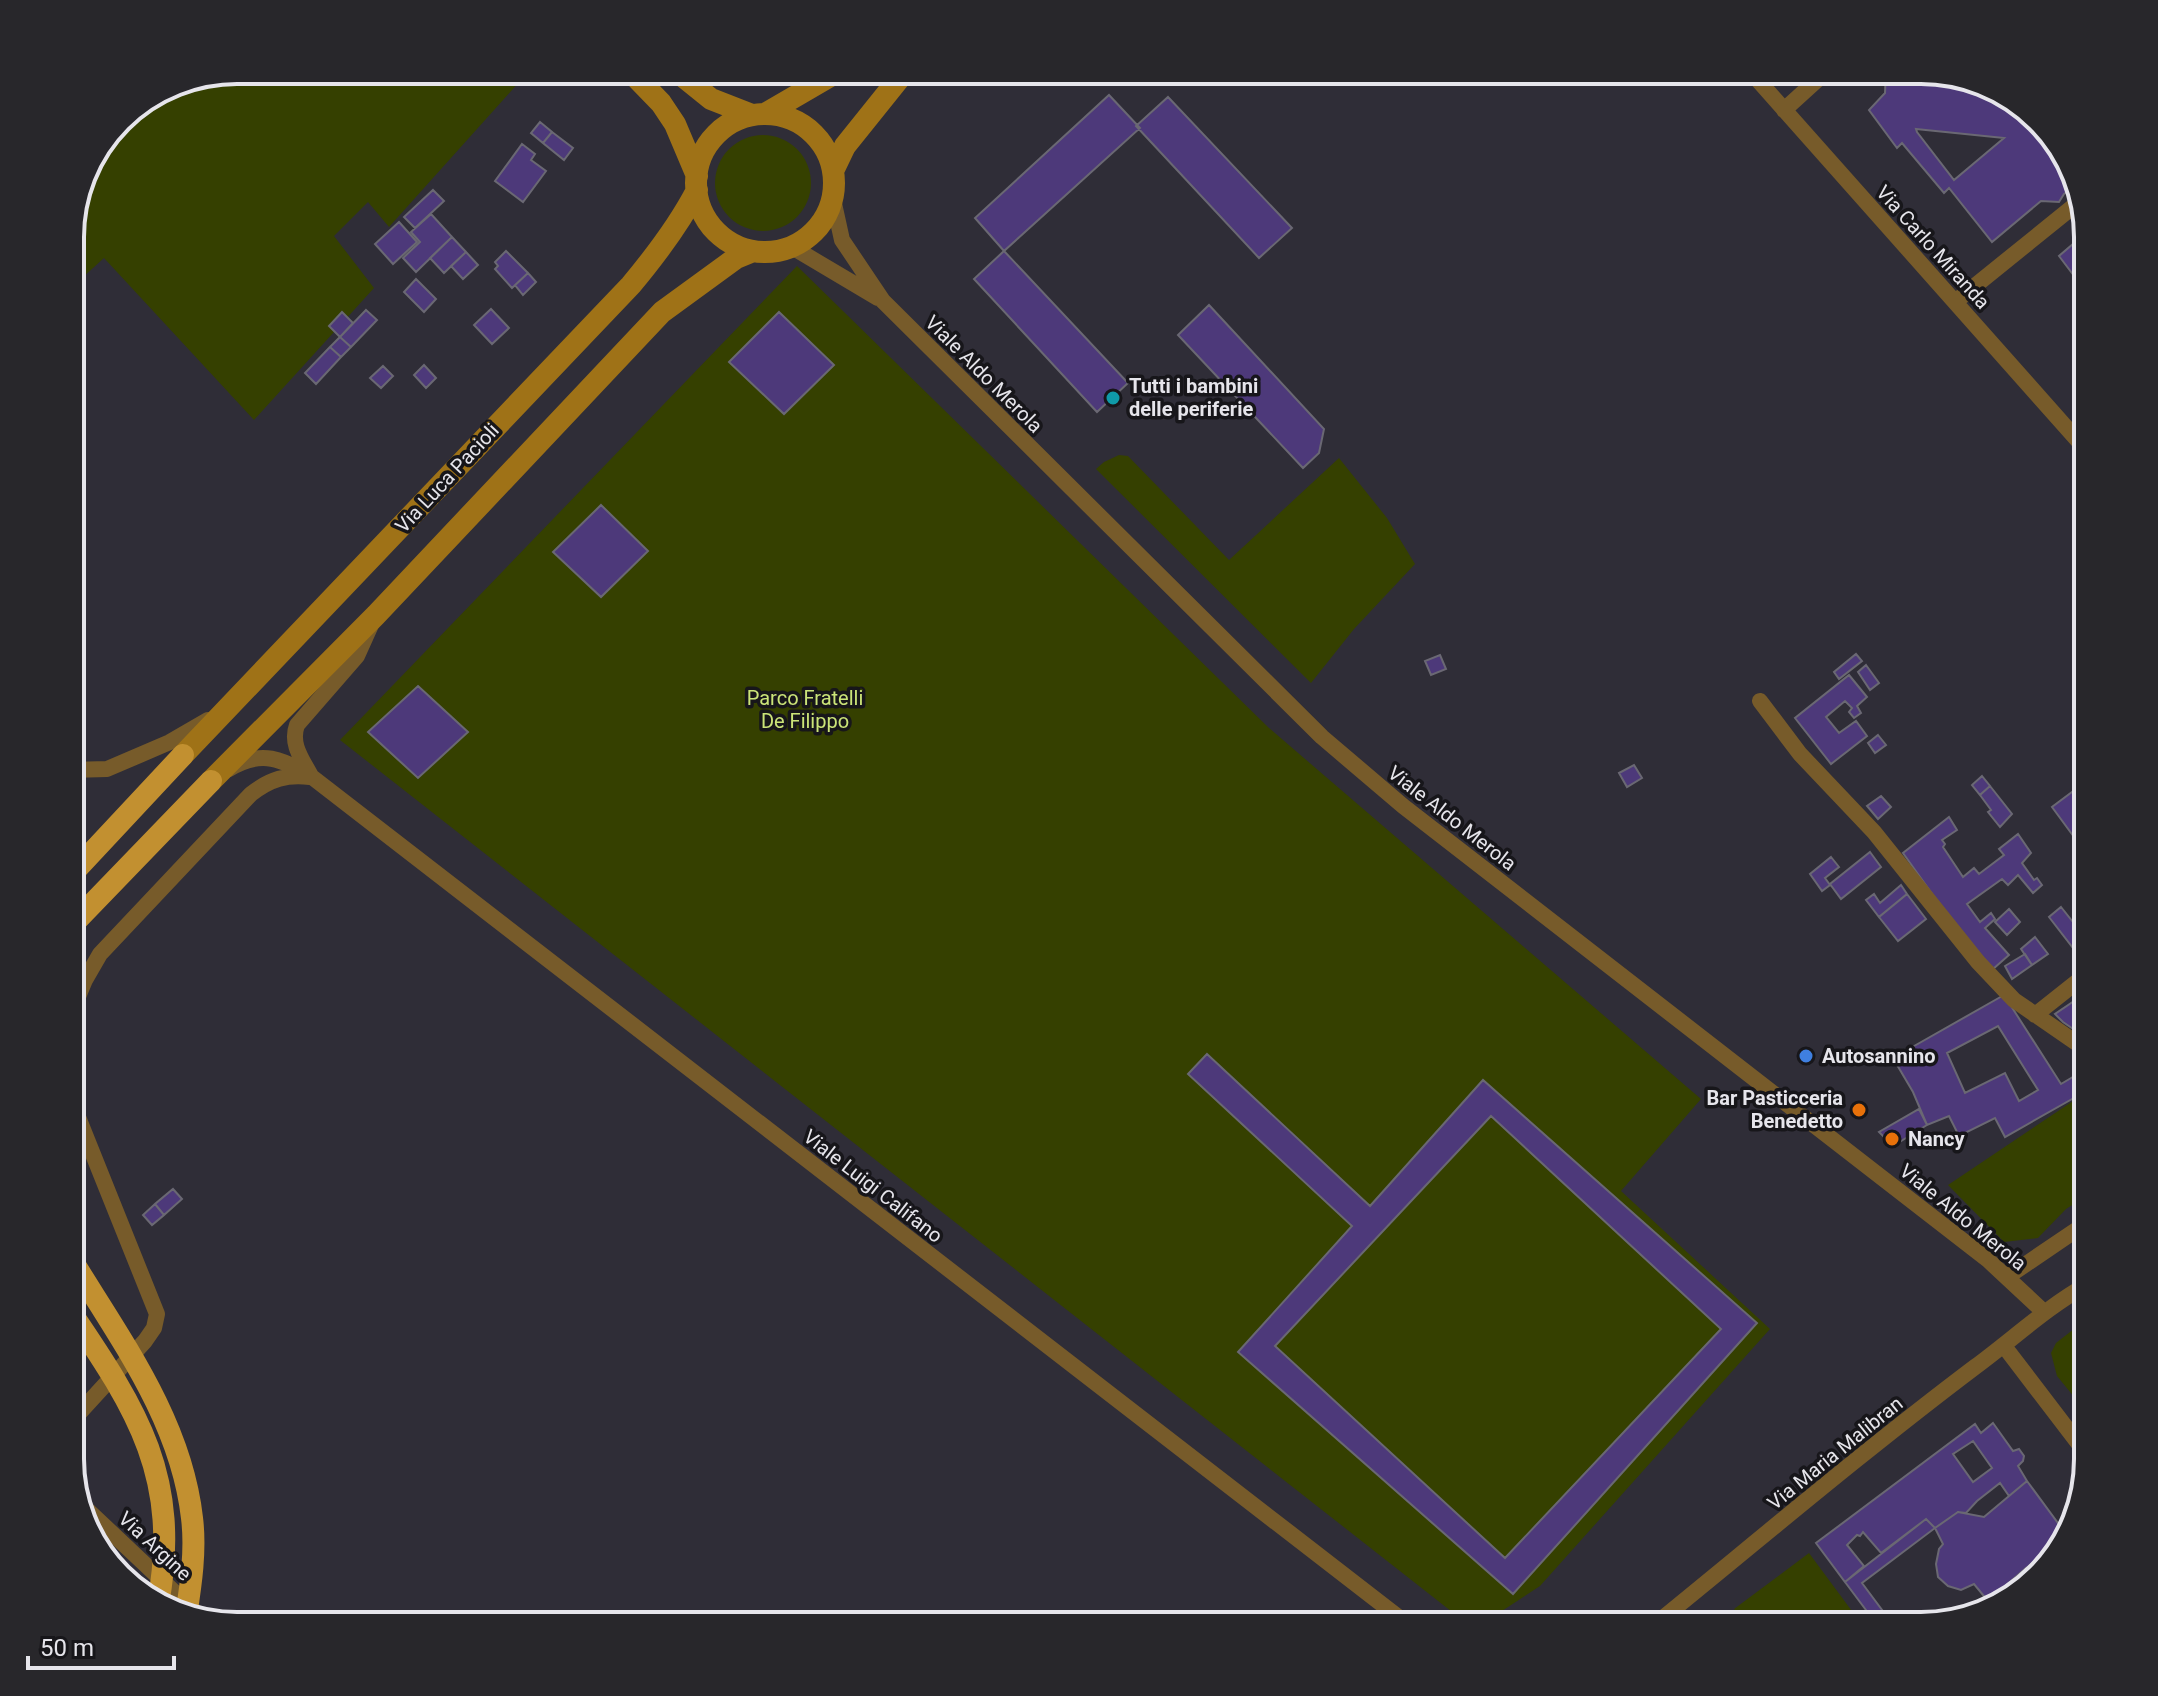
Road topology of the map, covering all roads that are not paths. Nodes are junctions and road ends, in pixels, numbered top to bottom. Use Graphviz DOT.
graph roads {
  1 [pos="643,84"];
  2 [pos="692,84"];
  3 [pos="815,84"];
  4 [pos="895,84"];
  5 [pos="1761,84"];
  6 [pos="1813,84"];
  7 [pos="1784,110"];
  8 [pos="758,114"];
  9 [pos="833,171"];
  10 [pos="697,183"];
  11 [pos="833,199"];
  12 [pos="2071,208"];
  13 [pos="792,247"];
  14 [pos="753,251"];
  15 [pos="883,301"];
  16 [pos="1955,302"];
  17 [pos="2074,436"];
  18 [pos="376,615"];
  19 [pos="1760,701"];
  20 [pos="230,707"];
  21 [pos="183,755"];
  22 [pos="84,770"];
  23 [pos="312,777"];
  24 [pos="211,781"];
  25 [pos="84,861"];
  26 [pos="84,913"];
  27 [pos="84,982"];
  28 [pos="2074,984"];
  29 [pos="2035,1015"];
  30 [pos="2074,1041"];
  31 [pos="84,1131"];
  32 [pos="2074,1232"];
  33 [pos="2007,1277"];
  34 [pos="84,1280"];
  35 [pos="2074,1293"];
  36 [pos="2044,1312"];
  37 [pos="84,1331"];
  38 [pos="2004,1346"];
  39 [pos="84,1408"];
  40 [pos="2074,1438"];
  41 [pos="96,1518"];
  42 [pos="160,1592"];
  43 [pos="186,1603"];
  44 [pos="187,1604"];
  45 [pos="1392,1612"];
  46 [pos="1670,1612"];
  1 -- 10 [label="main road"];
  2 -- 8 [label="main road"];
  3 -- 8 [label="main road"];
  4 -- 9 [label="main road"];
  5 -- 7 [label="street, Via Carlo Miranda"];
  6 -- 7 [label="street"];
  7 -- 16 [label="street, Via Carlo Miranda"];
  8 -- 9 [label="main road"];
  8 -- 10 [label="main road"];
  9 -- 11 [label="main road"];
  10 -- 14 [label="main road"];
  10 -- 20 [label="main road, Via Luca Pacioli"];
  11 -- 13 [label="main road"];
  11 -- 15 [label="street, Viale Aldo Merola"];
  12 -- 16 [label="street"];
  13 -- 14 [label="main road"];
  13 -- 15 [label="street, Viale Aldo Merola"];
  14 -- 18 [label="main road"];
  15 -- 33 [label="street, Viale Aldo Merola"];
  16 -- 17 [label="street, Via Carlo Miranda"];
  18 -- 23 [label="street, Viale Luigi Califano"];
  18 -- 24 [label="main road"];
  19 -- 29 [label="street"];
  20 -- 21 [label="main road, Via Luca Pacioli"];
  20 -- 22 [label="street"];
  21 -- 25 [label="highway"];
  23 -- 24 [label="street, Viale Luigi Califano"];
  23 -- 27 [label="street"];
  23 -- 45 [label="street, Viale Luigi Califano"];
  24 -- 26 [label="highway"];
  28 -- 29 [label="street"];
  29 -- 30 [label="street"];
  31 -- 39 [label="street"];
  32 -- 33 [label="street"];
  33 -- 36 [label="street, Viale Aldo Merola"];
  34 -- 44 [label="highway, bridge"];
  35 -- 36 [label="street, Via Maria Malibran"];
  36 -- 38 [label="street, Via Maria Malibran"];
  37 -- 42 [label="highway, bridge"];
  38 -- 40 [label="street"];
  38 -- 46 [label="street, Via Maria Malibran"];
  41 -- 43 [label="street, Via Argine"];
}
